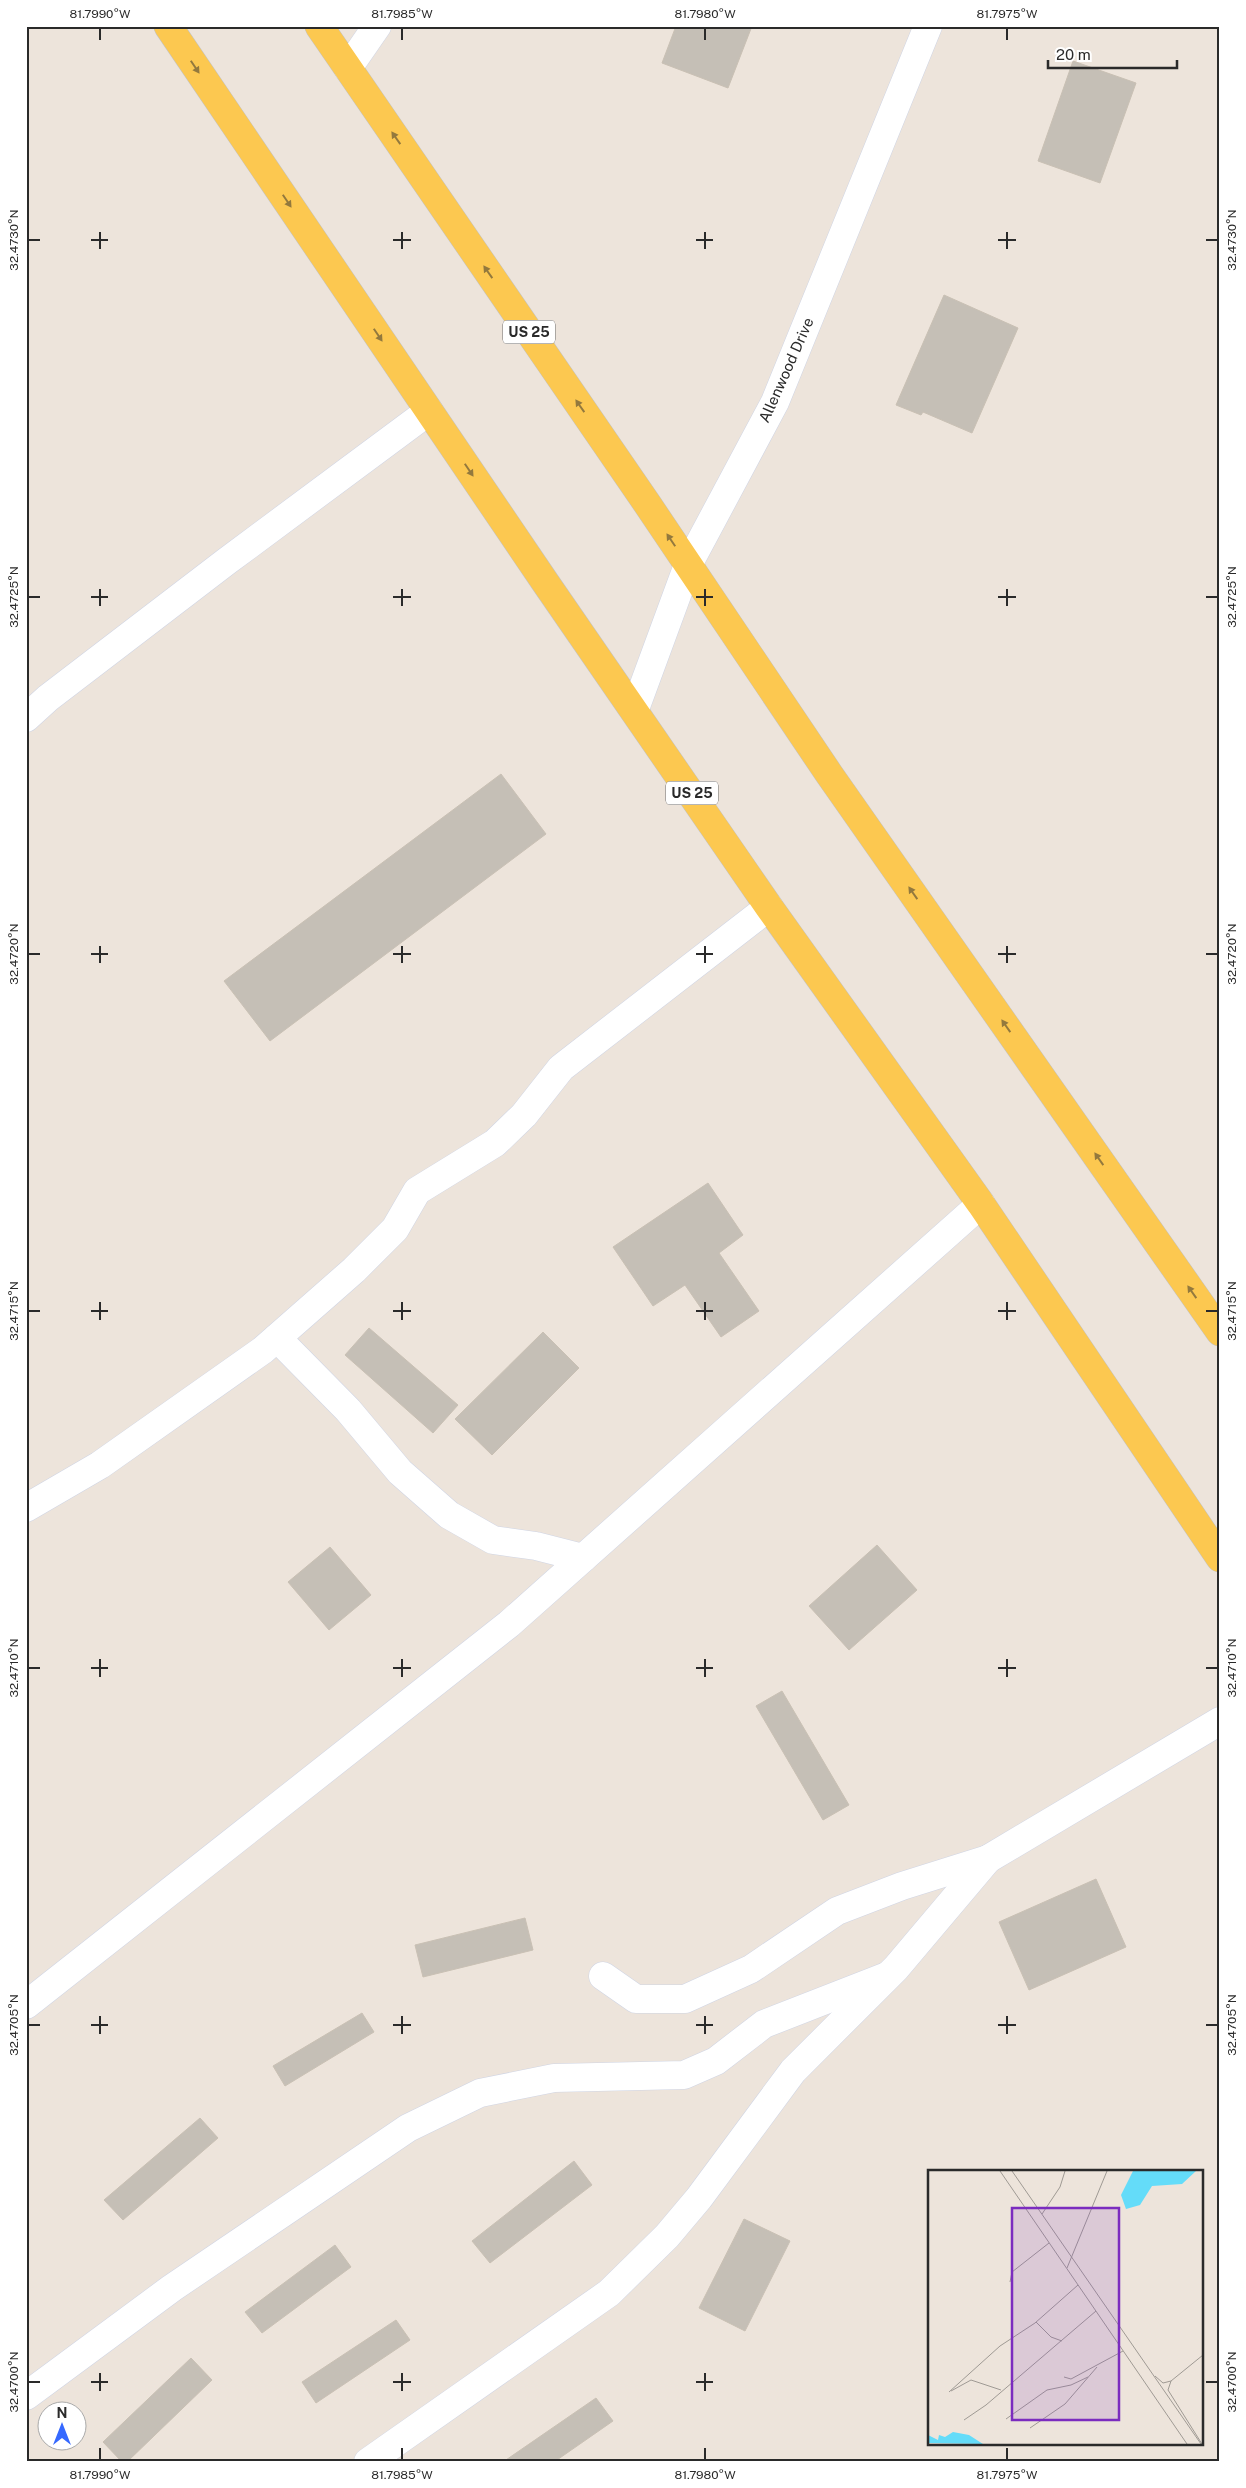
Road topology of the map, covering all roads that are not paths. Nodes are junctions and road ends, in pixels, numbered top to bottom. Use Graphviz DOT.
graph roads {
  1 [pos="168,26"];
  2 [pos="319,26"];
  3 [pos="377,26"];
  4 [pos="928,26"];
  5 [pos="348,68"];
  6 [pos="429,411"];
  7 [pos="688,564"];
  8 [pos="635,709"];
  9 [pos="26,718"];
  10 [pos="769,907"];
  11 [pos="981,1204"];
  12 [pos="1220,1332"];
  13 [pos="278,1338"];
  14 [pos="26,1508"];
  15 [pos="583,1558"];
  16 [pos="1220,1558"];
  17 [pos="1220,1721"];
  18 [pos="988,1859"];
  19 [pos="603,1976"];
  20 [pos="887,1976"];
  21 [pos="26,2005"];
  22 [pos="26,2396"];
  23 [pos="368,2462"];
  1 -- 6 [label="main road, US 25, one-way"];
  2 -- 5 [label="main road, US 25"];
  3 -- 5 [label="street"];
  4 -- 7 [label="street, Allenwood Drive"];
  7 -- 5 [label="main road, US 25, one-way"];
  6 -- 8 [label="main road, US 25, one-way"];
  6 -- 9 [label="street"];
  7 -- 8 [label="street, Allenwood Drive"];
  12 -- 7 [label="main road, US 25, one-way"];
  8 -- 10 [label="main road, US 25"];
  10 -- 11 [label="main road, US 25"];
  10 -- 13 [label="street"];
  11 -- 15 [label="street"];
  11 -- 16 [label="main road, US 25"];
  13 -- 14 [label="street"];
  13 -- 15 [label="street"];
  15 -- 21 [label="street"];
  17 -- 18 [label="street"];
  18 -- 19 [label="street"];
  18 -- 20 [label="street"];
  20 -- 22 [label="street"];
  20 -- 23 [label="street"];
}
